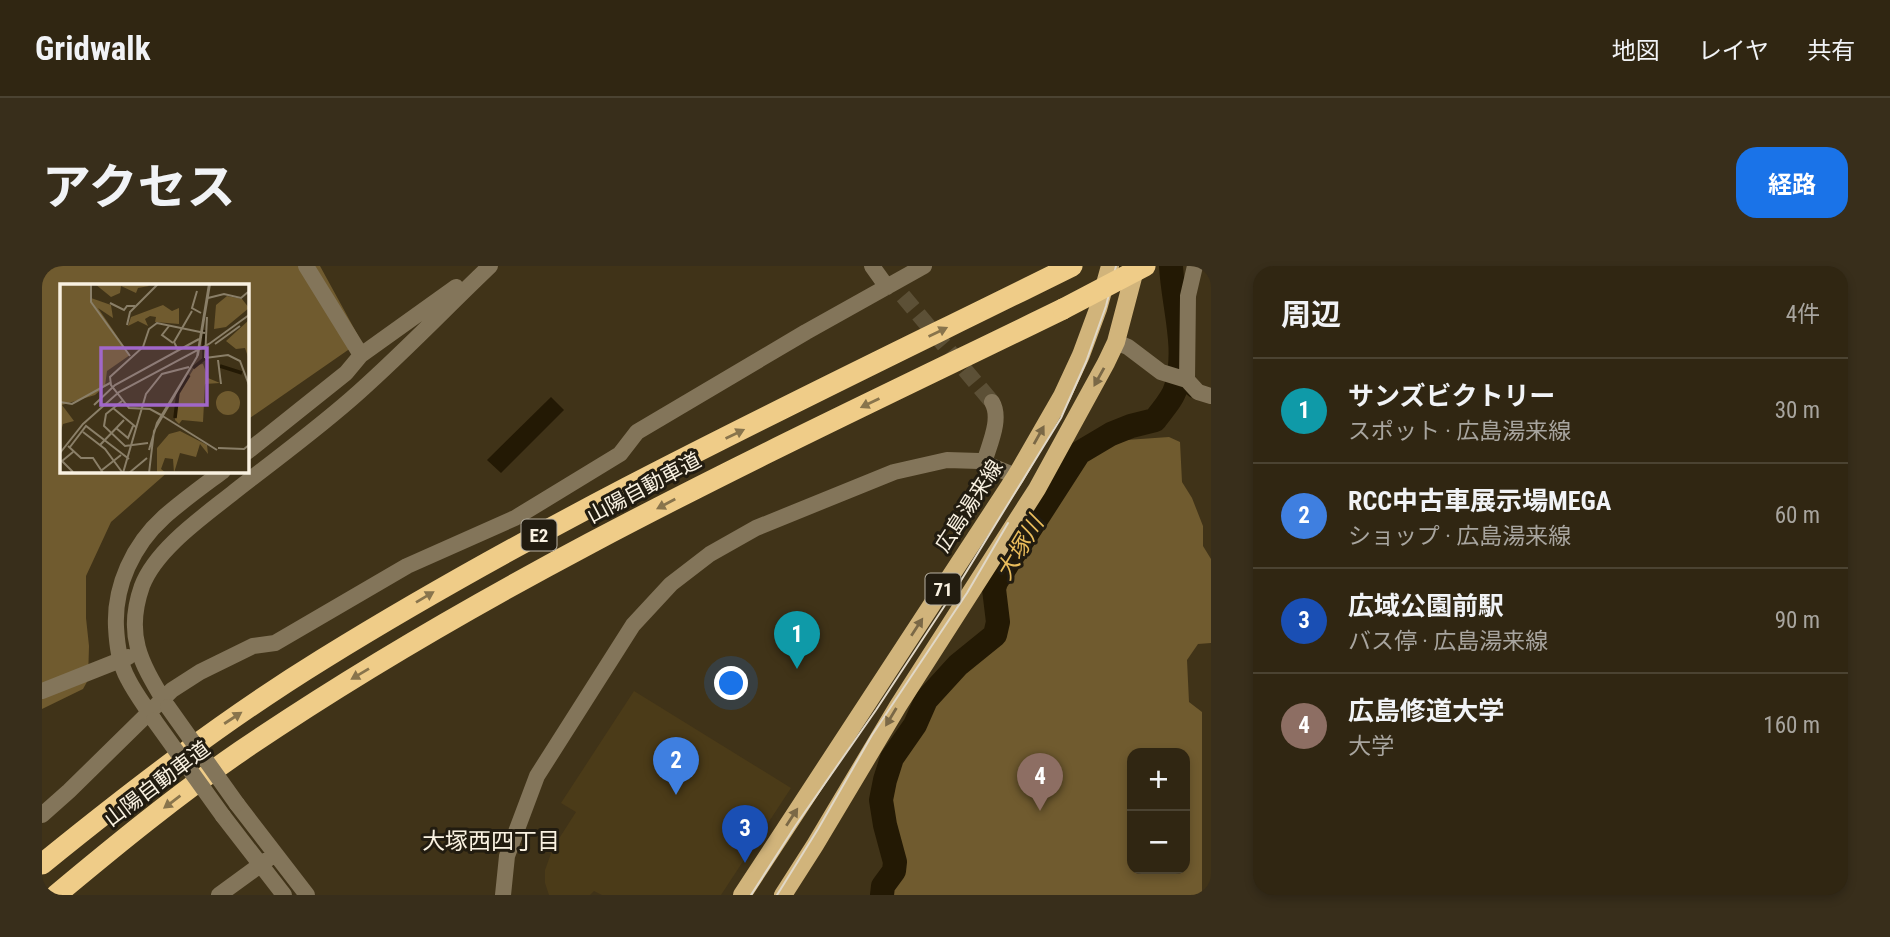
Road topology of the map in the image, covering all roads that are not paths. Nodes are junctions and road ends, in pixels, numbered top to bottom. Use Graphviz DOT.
graph roads {
  1 [pos="306,266"];
  2 [pos="488,266"];
  3 [pos="872,266"];
  4 [pos="924,266"];
  5 [pos="1072,266"];
  6 [pos="1110,266"];
  7 [pos="1136,266"];
  8 [pos="1144,266"];
  9 [pos="1195,266"];
  10 [pos="894,289"];
  11 [pos="1116,342"];
  12 [pos="361,355"];
  13 [pos="1186,380"];
  14 [pos="1211,396"];
  15 [pos="992,402"];
  16 [pos="248,451"];
  17 [pos="984,463"];
  18 [pos="222,472"];
  19 [pos="1016,476"];
  20 [pos="139,653"];
  21 [pos="120,661"];
  22 [pos="42,691"];
  23 [pos="165,703"];
  24 [pos="151,716"];
  25 [pos="42,816"];
  26 [pos="275,854"];
  27 [pos="42,864"];
  28 [pos="260,865"];
  29 [pos="56,895"];
  30 [pos="219,895"];
  31 [pos="284,895"];
  32 [pos="307,895"];
  33 [pos="503,895"];
  34 [pos="742,895"];
  35 [pos="783,895"];
  1 -- 12 [label="street"];
  2 -- 12 [label="street"];
  2 -- 20 [label="street"];
  3 -- 10 [label="street"];
  4 -- 10 [label="street"];
  27 -- 5 [label="highway, 山陽自動車道 / E2, one-way"];
  19 -- 6 [label="main road, 広島湯来線 / 71, one-way"];
  7 -- 11 [label="main road, 71"];
  8 -- 29 [label="highway, 山陽自動車道 / E2, one-way, bridge"];
  9 -- 13 [label="street"];
  10 -- 23 [label="street"];
  11 -- 13 [label="street"];
  11 -- 35 [label="main road, 71, one-way"];
  12 -- 16 [label="street"];
  13 -- 14 [label="street"];
  15 -- 17 [label="street"];
  17 -- 19 [label="street"];
  17 -- 33 [label="street"];
  18 -- 21 [label="street"];
  34 -- 19 [label="main road, 広島湯来線 / 71, one-way"];
  20 -- 21 [label="street"];
  20 -- 23 [label="street"];
  21 -- 22 [label="street"];
  21 -- 24 [label="street"];
  23 -- 24 [label="street"];
  23 -- 26 [label="street, bridge"];
  24 -- 25 [label="street"];
  24 -- 28 [label="street, bridge"];
  26 -- 28 [label="street"];
  26 -- 32 [label="street"];
  28 -- 30 [label="street"];
  28 -- 31 [label="street"];
}
